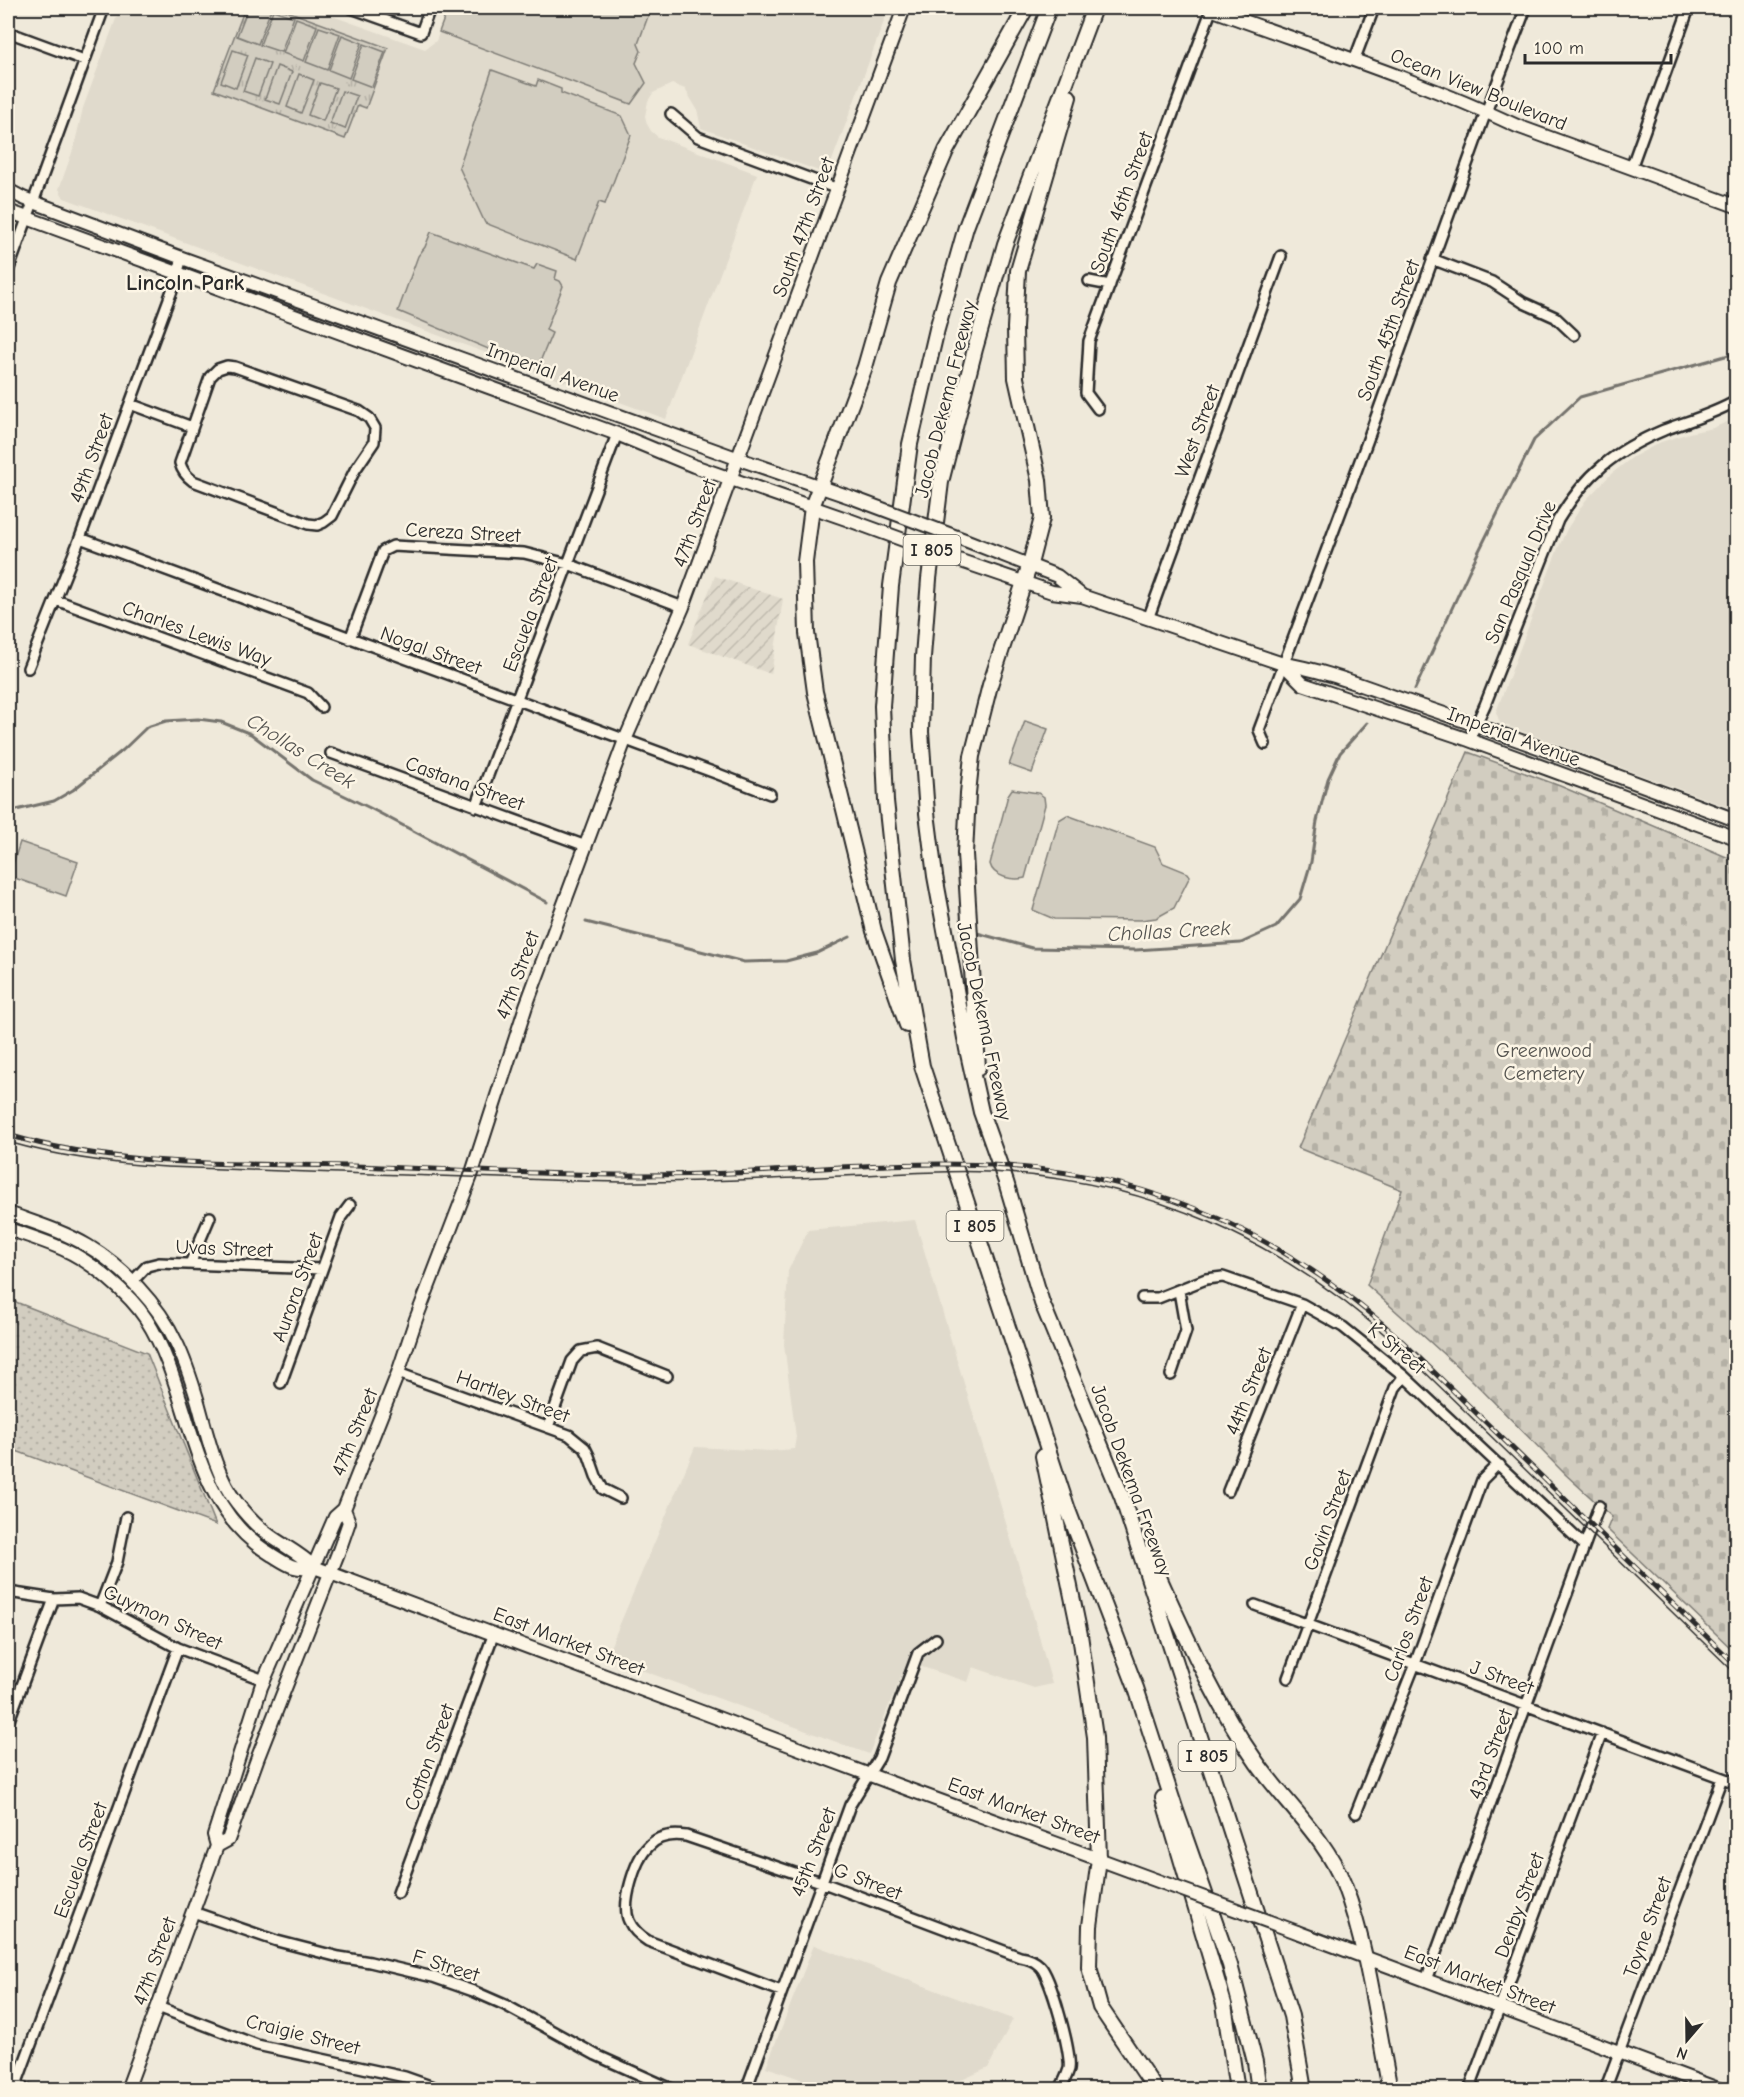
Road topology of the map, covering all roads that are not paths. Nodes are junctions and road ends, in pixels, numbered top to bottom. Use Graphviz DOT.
graph roads {
  1 [pos="104,8"];
  2 [pos="351,8"];
  3 [pos="430,8"];
  4 [pos="904,8"];
  5 [pos="1026,8"];
  6 [pos="1049,8"];
  7 [pos="1094,8"];
  8 [pos="1210,8"];
  9 [pos="1374,8"];
  10 [pos="1526,8"];
  11 [pos="1689,8"];
  12 [pos="8,32"];
  13 [pos="84,60"];
  14 [pos="1354,61"];
  15 [pos="1486,112"];
  16 [pos="671,114"];
  17 [pos="1631,168"];
  18 [pos="837,189"];
  19 [pos="8,190"];
  20 [pos="33,201"];
  21 [pos="1737,206"];
  22 [pos="8,211"];
  23 [pos="26,220"];
  24 [pos="1281,256"];
  25 [pos="182,258"];
  26 [pos="1432,259"];
  27 [pos="8,271"];
  28 [pos="177,273"];
  29 [pos="1089,281"];
  30 [pos="1110,285"];
  31 [pos="1574,335"];
  32 [pos="1737,401"];
  33 [pos="130,404"];
  34 [pos="1098,409"];
  35 [pos="192,427"];
  36 [pos="617,434"];
  37 [pos="739,459"];
  38 [pos="731,479"];
  39 [pos="821,486"];
  40 [pos="812,507"];
  41 [pos="80,538"];
  42 [pos="568,564"];
  43 [pos="1030,564"];
  44 [pos="1023,583"];
  45 [pos="1082,596"];
  46 [pos="56,600"];
  47 [pos="683,608"];
  48 [pos="1148,619"];
  49 [pos="350,639"];
  50 [pos="1283,664"];
  51 [pos="28,669"];
  52 [pos="516,700"];
  53 [pos="321,707"];
  54 [pos="1476,725"];
  55 [pos="625,740"];
  56 [pos="1469,740"];
  57 [pos="1265,744"];
  58 [pos="331,753"];
  59 [pos="770,794"];
  60 [pos="476,807"];
  61 [pos="1737,820"];
  62 [pos="1737,838"];
  63 [pos="586,846"];
  64 [pos="922,1066"];
  65 [pos="981,1112"];
  66 [pos="350,1205"];
  67 [pos="8,1214"];
  68 [pos="210,1217"];
  69 [pos="8,1229"];
  70 [pos="65,1250"];
  71 [pos="190,1264"];
  72 [pos="322,1269"];
  73 [pos="132,1282"];
  74 [pos="1179,1291"];
  75 [pos="1142,1298"];
  76 [pos="1302,1304"];
  77 [pos="398,1374"];
  78 [pos="1171,1375"];
  79 [pos="667,1376"];
  80 [pos="1404,1376"];
  81 [pos="281,1383"];
  82 [pos="1028,1385"];
  83 [pos="548,1426"];
  84 [pos="1500,1466"];
  85 [pos="1228,1491"];
  86 [pos="1122,1497"];
  87 [pos="621,1498"];
  88 [pos="1599,1506"];
  89 [pos="344,1509"];
  90 [pos="126,1517"];
  91 [pos="1584,1545"];
  92 [pos="314,1566"];
  93 [pos="330,1573"];
  94 [pos="8,1592"];
  95 [pos="54,1599"];
  96 [pos="1255,1605"];
  97 [pos="100,1606"];
  98 [pos="1308,1625"];
  99 [pos="494,1633"];
  100 [pos="936,1639"];
  101 [pos="178,1648"];
  102 [pos="1415,1664"];
  103 [pos="1288,1678"];
  104 [pos="264,1680"];
  105 [pos="1136,1688"];
  106 [pos="1526,1706"];
  107 [pos="8,1724"];
  108 [pos="1602,1733"];
  109 [pos="869,1774"];
  110 [pos="1722,1778"];
  111 [pos="1737,1783"];
  112 [pos="1356,1813"];
  113 [pos="217,1846"];
  114 [pos="1099,1859"];
  115 [pos="821,1882"];
  116 [pos="398,1893"];
  117 [pos="193,1912"];
  118 [pos="1364,1956"];
  119 [pos="1426,1980"];
  120 [pos="781,1991"];
  121 [pos="158,2007"];
  122 [pos="1500,2007"];
  123 [pos="1291,2016"];
  124 [pos="1619,2052"];
  125 [pos="12,2083"];
  126 [pos="29,2090"];
  127 [pos="127,2090"];
  128 [pos="442,2090"];
  129 [pos="674,2090"];
  130 [pos="746,2090"];
  131 [pos="1059,2090"];
  132 [pos="1156,2090"];
  133 [pos="1237,2090"];
  134 [pos="1259,2090"];
  135 [pos="1304,2090"];
  136 [pos="1311,2090"];
  137 [pos="1390,2090"];
  138 [pos="1469,2090"];
  139 [pos="1605,2090"];
  140 [pos="1720,2090"];
  1 -- 13 [label="street"];
  2 -- 3 [label="street"];
  4 -- 18 [label="main road, South 47th Street"];
  5 -- 39 [label="highway"];
  6 -- 64 [label="highway, Jacob Dekema Freeway / I 805"];
  7 -- 43 [label="highway"];
  7 -- 65 [label="highway, Jacob Dekema Freeway / I 805"];
  8 -- 14 [label="main road, Ocean View Boulevard"];
  8 -- 30 [label="street, South 46th Street"];
  9 -- 14 [label="street"];
  10 -- 15 [label="street, South 45th Street"];
  11 -- 17 [label="street"];
  12 -- 13 [label="street"];
  13 -- 20 [label="street"];
  14 -- 15 [label="main road, Ocean View Boulevard"];
  15 -- 17 [label="main road, Ocean View Boulevard"];
  15 -- 26 [label="street, South 45th Street"];
  16 -- 18 [label="street"];
  17 -- 21 [label="main road, Ocean View Boulevard"];
  18 -- 37 [label="main road, South 47th Street"];
  19 -- 20 [label="main road, Imperial Avenue"];
  20 -- 23 [label="street"];
  20 -- 25 [label="main road, Imperial Avenue"];
  22 -- 23 [label="main road, Imperial Avenue"];
  23 -- 27 [label="street"];
  23 -- 28 [label="main road, Imperial Avenue"];
  24 -- 48 [label="street, West Street"];
  25 -- 28 [label="street, 49th Street"];
  25 -- 37 [label="main road, Imperial Avenue"];
  26 -- 31 [label="street"];
  26 -- 50 [label="street, South 45th Street"];
  28 -- 33 [label="street, 49th Street"];
  28 -- 36 [label="main road, Imperial Avenue"];
  29 -- 30 [label="street"];
  30 -- 34 [label="street, South 46th Street"];
  32 -- 54 [label="street, San Pasqual Drive"];
  33 -- 35 [label="street"];
  33 -- 41 [label="street, 49th Street"];
  35 -- 35 [label="street"];
  36 -- 38 [label="main road, Imperial Avenue"];
  36 -- 42 [label="street, Escuela Street"];
  37 -- 38 [label="main road, 47th Street"];
  37 -- 39 [label="main road, Imperial Avenue"];
  38 -- 40 [label="main road, Imperial Avenue"];
  38 -- 47 [label="main road, 47th Street"];
  39 -- 40 [label="highway"];
  39 -- 43 [label="main road, Imperial Avenue, bridge"];
  40 -- 44 [label="main road, Imperial Avenue, bridge"];
  40 -- 64 [label="highway"];
  41 -- 46 [label="street, 49th Street"];
  41 -- 49 [label="street, Nogal Street"];
  42 -- 47 [label="street, Cereza Street"];
  42 -- 49 [label="street, Cereza Street"];
  42 -- 52 [label="street, Escuela Street"];
  43 -- 44 [label="highway"];
  43 -- 45 [label="main road, Imperial Avenue"];
  44 -- 45 [label="main road, Imperial Avenue"];
  44 -- 65 [label="highway"];
  45 -- 48 [label="main road, Imperial Avenue"];
  46 -- 51 [label="street, 49th Street"];
  46 -- 53 [label="street, Charles Lewis Way"];
  47 -- 55 [label="main road, 47th Street"];
  48 -- 50 [label="main road, Imperial Avenue"];
  49 -- 52 [label="street, Nogal Street"];
  50 -- 54 [label="main road, Imperial Avenue"];
  50 -- 56 [label="main road, Imperial Avenue"];
  50 -- 57 [label="street, South 45th Street"];
  52 -- 55 [label="street, Nogal Street"];
  52 -- 60 [label="street, Escuela Street"];
  54 -- 56 [label="street, San Pasqual Drive"];
  54 -- 61 [label="main road, Imperial Avenue"];
  55 -- 59 [label="street, Nogal Street"];
  55 -- 63 [label="main road, 47th Street"];
  56 -- 62 [label="main road, Imperial Avenue"];
  58 -- 60 [label="street, Castana Street"];
  60 -- 63 [label="street, Castana Street"];
  63 -- 77 [label="main road, 47th Street"];
  64 -- 82 [label="highway, Jacob Dekema Freeway / I 805"];
  65 -- 86 [label="highway, Jacob Dekema Freeway / I 805"];
  66 -- 72 [label="street, Aurora Street"];
  67 -- 73 [label="main road, East Market Street"];
  68 -- 71 [label="street"];
  69 -- 70 [label="main road, East Market Street"];
  70 -- 73 [label="main road"];
  70 -- 92 [label="main road, East Market Street"];
  71 -- 72 [label="street, Uvas Street"];
  71 -- 73 [label="street, Uvas Street"];
  72 -- 81 [label="street, Aurora Street"];
  73 -- 92 [label="main road, East Market Street"];
  74 -- 75 [label="street, K Street"];
  74 -- 76 [label="street, K Street"];
  74 -- 78 [label="street"];
  76 -- 80 [label="street, K Street"];
  76 -- 85 [label="street, 44th Street"];
  77 -- 83 [label="street, Hartley Street"];
  77 -- 89 [label="main road, 47th Street"];
  79 -- 83 [label="street"];
  80 -- 84 [label="street, K Street"];
  80 -- 98 [label="street, Gavin Street"];
  82 -- 105 [label="highway, Jacob Dekema Freeway / I 805"];
  82 -- 114 [label="highway"];
  83 -- 87 [label="street, Hartley Street"];
  84 -- 91 [label="street, K Street"];
  84 -- 102 [label="street, Carlos Street"];
  86 -- 118 [label="highway"];
  86 -- 123 [label="highway, Jacob Dekema Freeway / I 805"];
  88 -- 91 [label="street, 43rd Street"];
  89 -- 92 [label="main road, 47th Street"];
  89 -- 93 [label="main road, 47th Street"];
  90 -- 97 [label="street"];
  91 -- 106 [label="street, 43rd Street"];
  92 -- 93 [label="main road, East Market Street"];
  92 -- 104 [label="main road, 47th Street"];
  93 -- 99 [label="main road, East Market Street"];
  93 -- 113 [label="main road, 47th Street"];
  94 -- 95 [label="street, Guymon Street"];
  95 -- 97 [label="street, Guymon Street"];
  95 -- 107 [label="street"];
  96 -- 98 [label="street, J Street"];
  97 -- 101 [label="street, Guymon Street"];
  98 -- 102 [label="street, J Street"];
  98 -- 103 [label="street, Gavin Street"];
  99 -- 109 [label="main road, East Market Street"];
  99 -- 116 [label="street, Cotton Street"];
  100 -- 109 [label="street, 45th Street"];
  101 -- 104 [label="street, Guymon Street"];
  101 -- 125 [label="street, Escuela Street"];
  102 -- 106 [label="street, J Street"];
  102 -- 112 [label="street, Carlos Street"];
  104 -- 113 [label="main road, 47th Street"];
  105 -- 133 [label="highway"];
  105 -- 134 [label="highway, Jacob Dekema Freeway / I 805"];
  106 -- 108 [label="street, J Street"];
  106 -- 119 [label="street, 43rd Street"];
  108 -- 110 [label="street, J Street"];
  108 -- 122 [label="street, Denby Street"];
  109 -- 114 [label="main road, East Market Street"];
  109 -- 115 [label="street, 45th Street"];
  110 -- 111 [label="street, J Street"];
  110 -- 124 [label="street, Toyne Street"];
  113 -- 117 [label="main road, 47th Street"];
  114 -- 118 [label="main road, East Market Street, bridge"];
  114 -- 132 [label="highway"];
  115 -- 120 [label="street, 45th Street"];
  115 -- 120 [label="street, G Street"];
  115 -- 131 [label="street, G Street"];
  117 -- 121 [label="main road, 47th Street"];
  117 -- 129 [label="street, F Street"];
  118 -- 119 [label="main road, East Market Street"];
  118 -- 137 [label="highway"];
  119 -- 122 [label="main road, East Market Street"];
  120 -- 130 [label="street, 45th Street"];
  121 -- 127 [label="main road, 47th Street"];
  121 -- 128 [label="street, Craigie Street"];
  122 -- 124 [label="main road, East Market Street"];
  122 -- 138 [label="street, Denby Street"];
  123 -- 135 [label="highway, Jacob Dekema Freeway / I 805"];
  123 -- 136 [label="highway"];
  124 -- 139 [label="street, Toyne Street"];
  124 -- 140 [label="main road, East Market Street"];
  125 -- 126 [label="street"];
}
